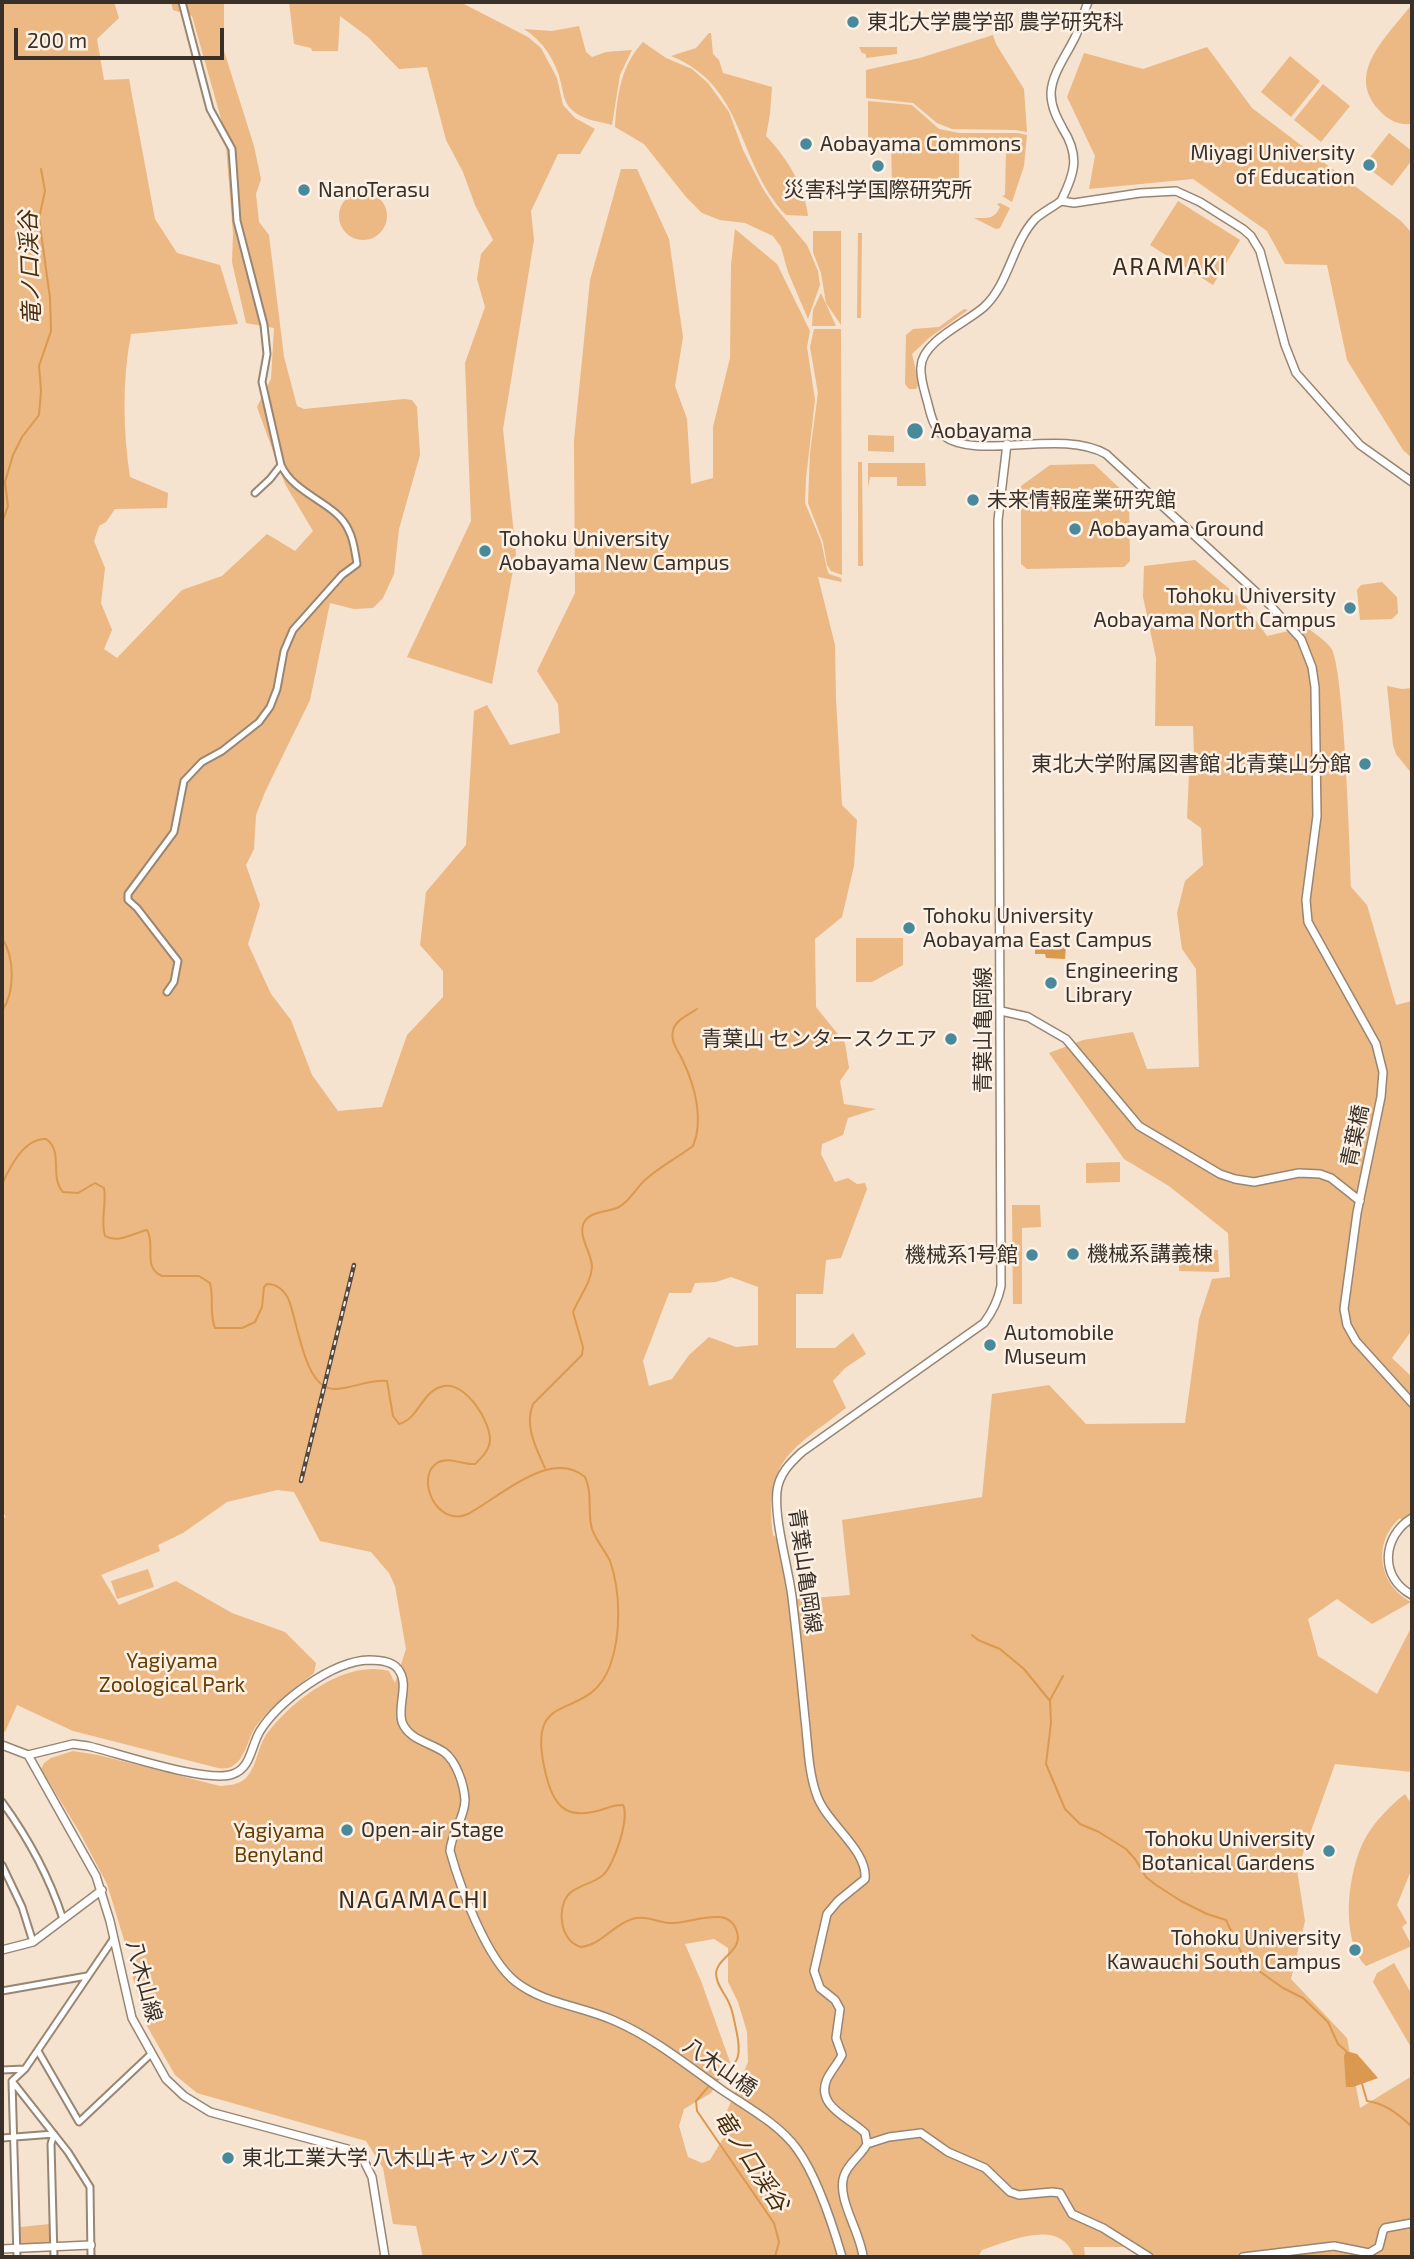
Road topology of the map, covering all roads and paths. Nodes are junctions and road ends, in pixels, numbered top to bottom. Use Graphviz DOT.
graph roads {
  1 [pos="182,2"];
  2 [pos="1088,2"];
  3 [pos="1061,201"];
  4 [pos="1007,444"];
  5 [pos="281,465"];
  6 [pos="1412,482"];
  7 [pos="255,492"];
  8 [pos="167,992"];
  9 [pos="1001,1011"];
  10 [pos="1360,1201"];
  11 [pos="1412,1403"];
  12 [pos="1412,1518"];
  13 [pos="1412,1595"];
  14 [pos="2,1745"];
  15 [pos="28,1755"];
  16 [pos="2,1802"];
  17 [pos="2,1865"];
  18 [pos="102,1890"];
  19 [pos="64,1919"];
  20 [pos="114,1938"];
  21 [pos="33,1942"];
  22 [pos="2,1950"];
  23 [pos="87,1976"];
  24 [pos="2,1991"];
  25 [pos="38,2051"];
  26 [pos="151,2054"];
  27 [pos="26,2068"];
  28 [pos="2,2070"];
  29 [pos="12,2081"];
  30 [pos="54,2134"];
  31 [pos="13,2137"];
  32 [pos="2,2138"];
  33 [pos="867,2144"];
  34 [pos="1412,2223"];
  35 [pos="91,2245"];
  36 [pos="54,2247"];
  37 [pos="17,2248"];
  38 [pos="2,2249"];
  39 [pos="1267,2255"];
  40 [pos="17,2257"];
  41 [pos="54,2257"];
  42 [pos="91,2257"];
  43 [pos="385,2257"];
  44 [pos="842,2257"];
  45 [pos="863,2257"];
  46 [pos="1149,2257"];
  47 [pos="1242,2257"];
  1 -- 5 [label="street"];
  2 -- 3 [label="street"];
  3 -- 4 [label="street"];
  3 -- 6 [label="street"];
  4 -- 9 [label="street, 青葉山亀岡線"];
  4 -- 10 [label="street, 青葉橋"];
  5 -- 7 [label="street"];
  5 -- 8 [label="street"];
  9 -- 10 [label="street"];
  9 -- 33 [label="street, 青葉山亀岡線"];
  10 -- 11 [label="street, 青葉橋"];
  12 -- 13 [label="street"];
  14 -- 15 [label="street"];
  15 -- 18 [label="street, 八木山線"];
  15 -- 44 [label="street, 八木山橋"];
  16 -- 19 [label="street"];
  17 -- 21 [label="street"];
  18 -- 19 [label="street"];
  18 -- 20 [label="street, 八木山線"];
  19 -- 21 [label="street"];
  20 -- 23 [label="street"];
  20 -- 26 [label="street, 八木山線"];
  21 -- 22 [label="street"];
  23 -- 24 [label="street"];
  23 -- 25 [label="street"];
  25 -- 26 [label="street"];
  25 -- 27 [label="street"];
  26 -- 43 [label="street, 八木山線"];
  27 -- 28 [label="street"];
  27 -- 29 [label="street"];
  29 -- 30 [label="street"];
  29 -- 31 [label="street"];
  30 -- 31 [label="street"];
  30 -- 35 [label="street"];
  30 -- 36 [label="street"];
  31 -- 32 [label="street"];
  31 -- 37 [label="street"];
  33 -- 45 [label="street"];
  33 -- 46 [label="street"];
  34 -- 39 [label="street"];
  35 -- 36 [label="street"];
  35 -- 42 [label="street"];
  36 -- 37 [label="street"];
  36 -- 41 [label="street"];
  37 -- 38 [label="street"];
  37 -- 40 [label="street"];
  39 -- 47 [label="street"];
}
